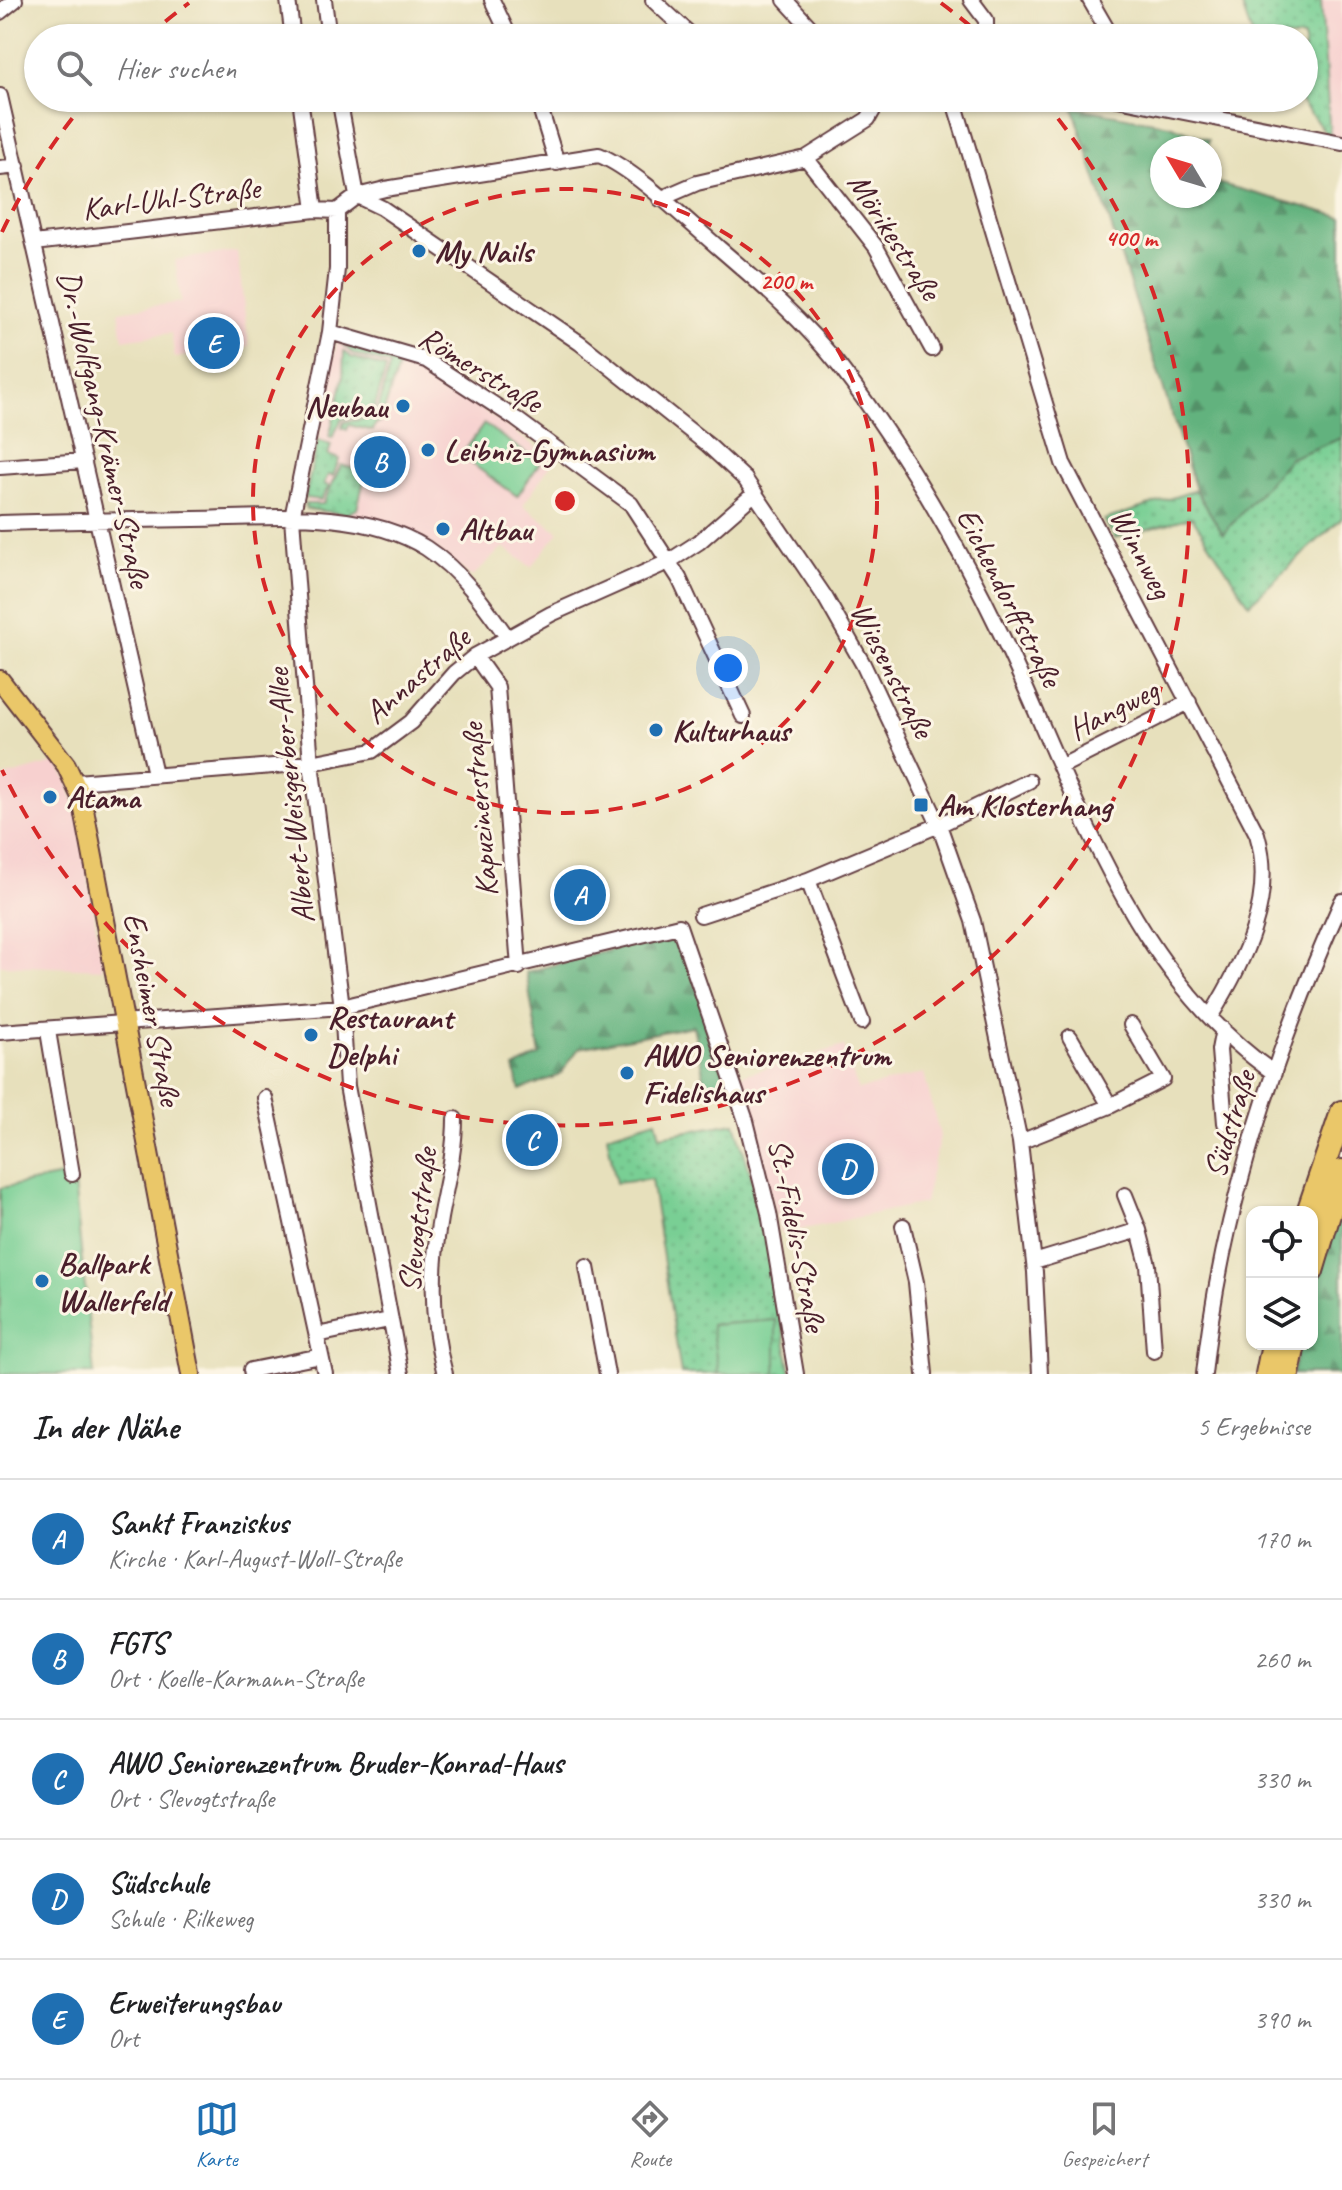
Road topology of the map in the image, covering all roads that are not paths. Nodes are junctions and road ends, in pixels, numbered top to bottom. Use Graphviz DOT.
graph roads {
  1 [pos="15,0"];
  2 [pos="288,0"];
  3 [pos="324,0"];
  4 [pos="492,0"];
  5 [pos="653,0"];
  6 [pos="785,0"];
  7 [pos="971,0"];
  8 [pos="1090,0"];
  9 [pos="0,12"];
  10 [pos="291,24"];
  11 [pos="327,24"];
  12 [pos="503,24"];
  13 [pos="679,24"];
  14 [pos="807,24"];
  15 [pos="986,24"];
  16 [pos="1104,24"];
  17 [pos="0,96"];
  18 [pos="302,112"];
  19 [pos="342,112"];
  20 [pos="541,112"];
  21 [pos="872,112"];
  22 [pos="957,112"];
  23 [pos="1193,112"];
  24 [pos="1342,143"];
  25 [pos="806,158"];
  26 [pos="557,163"];
  27 [pos="17,166"];
  28 [pos="0,168"];
  29 [pos="357,196"];
  30 [pos="660,199"];
  31 [pos="315,210"];
  32 [pos="337,211"];
  33 [pos="34,243"];
  34 [pos="330,332"];
  35 [pos="932,349"];
  36 [pos="84,461"];
  37 [pos="0,467"];
  38 [pos="755,493"];
  39 [pos="292,518"];
  40 [pos="97,520"];
  41 [pos="0,523"];
  42 [pos="668,562"];
  43 [pos="507,637"];
  44 [pos="475,656"];
  45 [pos="0,680"];
  46 [pos="1189,702"];
  47 [pos="743,716"];
  48 [pos="311,763"];
  49 [pos="1062,766"];
  50 [pos="155,774"];
  51 [pos="1029,781"];
  52 [pos="76,782"];
  53 [pos="939,825"];
  54 [pos="808,880"];
  55 [pos="1342,901"];
  56 [pos="701,915"];
  57 [pos="519,967"];
  58 [pos="342,1007"];
  59 [pos="1210,1017"];
  60 [pos="862,1022"];
  61 [pos="124,1024"];
  62 [pos="1131,1025"];
  63 [pos="1223,1029"];
  64 [pos="48,1031"];
  65 [pos="0,1032"];
  66 [pos="1070,1037"];
  67 [pos="1274,1073"];
  68 [pos="265,1098"];
  69 [pos="1110,1106"];
  70 [pos="1342,1112"];
  71 [pos="455,1119"];
  72 [pos="1225,1123"];
  73 [pos="1020,1142"];
  74 [pos="1342,1171"];
  75 [pos="72,1174"];
  76 [pos="1125,1195"];
  77 [pos="1310,1206"];
  78 [pos="903,1226"];
  79 [pos="1139,1230"];
  80 [pos="1318,1251"];
  81 [pos="1034,1262"];
  82 [pos="587,1267"];
  83 [pos="389,1320"];
  84 [pos="317,1335"];
  85 [pos="1272,1350"];
  86 [pos="1293,1350"];
  87 [pos="1154,1351"];
  88 [pos="321,1356"];
  89 [pos="191,1374"];
  90 [pos="252,1374"];
  91 [pos="325,1374"];
  92 [pos="401,1374"];
  93 [pos="445,1374"];
  94 [pos="607,1374"];
  95 [pos="796,1374"];
  96 [pos="925,1374"];
  97 [pos="1040,1374"];
  98 [pos="1204,1374"];
  99 [pos="1267,1374"];
  100 [pos="1288,1374"];
  1 -- 9 [label="street"];
  2 -- 10 [label="street"];
  3 -- 11 [label="street"];
  4 -- 12 [label="street"];
  5 -- 13 [label="street"];
  6 -- 14 [label="street"];
  7 -- 15 [label="street"];
  8 -- 16 [label="street"];
  17 -- 27 [label="street, Dr.-Wolfgang-Krämer-Straße"];
  18 -- 31 [label="street"];
  19 -- 29 [label="street"];
  20 -- 26 [label="street"];
  21 -- 25 [label="street"];
  22 -- 46 [label="street, Winnweg"];
  23 -- 24 [label="street"];
  25 -- 30 [label="street"];
  25 -- 35 [label="street, Mörikestraße"];
  26 -- 29 [label="street, Eichendorffstraße"];
  26 -- 30 [label="street, Eichendorffstraße"];
  27 -- 28 [label="street"];
  27 -- 33 [label="street, Dr.-Wolfgang-Krämer-Straße"];
  29 -- 32 [label="street"];
  29 -- 38 [label="street, Wiesenstraße"];
  30 -- 49 [label="street, Eichendorffstraße"];
  31 -- 32 [label="street, Karl-Uhl-Straße"];
  31 -- 33 [label="street, Karl-Uhl-Straße"];
  32 -- 34 [label="street, Albert-Weisgerber-Allee"];
  33 -- 36 [label="street, Dr.-Wolfgang-Krämer-Straße"];
  34 -- 39 [label="street, Albert-Weisgerber-Allee"];
  34 -- 42 [label="street, Römerstraße"];
  36 -- 37 [label="street"];
  36 -- 40 [label="street, Dr.-Wolfgang-Krämer-Straße"];
  38 -- 42 [label="street, Annastraße"];
  38 -- 53 [label="street, Wiesenstraße"];
  39 -- 40 [label="street"];
  39 -- 43 [label="street"];
  39 -- 48 [label="street, Albert-Weisgerber-Allee"];
  40 -- 41 [label="street"];
  40 -- 50 [label="street, Dr.-Wolfgang-Krämer-Straße"];
  42 -- 43 [label="street, Annastraße"];
  42 -- 47 [label="street, Römerstraße"];
  43 -- 44 [label="street, Annastraße"];
  44 -- 48 [label="street, Annastraße"];
  44 -- 57 [label="street, Kapuzinerstraße"];
  45 -- 52 [label="main road, Ensheimer Straße"];
  46 -- 49 [label="street, Hangweg"];
  46 -- 59 [label="street, Winnweg"];
  48 -- 50 [label="street, Annastraße"];
  48 -- 58 [label="street, Albert-Weisgerber-Allee"];
  49 -- 59 [label="street, Eichendorffstraße"];
  50 -- 52 [label="street, Annastraße"];
  51 -- 53 [label="street"];
  52 -- 61 [label="main road, Ensheimer Straße"];
  53 -- 54 [label="street"];
  53 -- 73 [label="street, Wiesenstraße"];
  54 -- 56 [label="street"];
  54 -- 60 [label="street"];
  55 -- 67 [label="street, Südstraße"];
  57 -- 58 [label="street"];
  57 -- 95 [label="street, St.-Fidelis-Straße"];
  58 -- 61 [label="street"];
  58 -- 83 [label="street, Albert-Weisgerber-Allee"];
  59 -- 63 [label="street, Eichendorffstraße"];
  61 -- 64 [label="street"];
  61 -- 89 [label="main road, Ensheimer Straße"];
  62 -- 69 [label="street"];
  63 -- 67 [label="street, Eichendorffstraße"];
  63 -- 72 [label="street"];
  64 -- 65 [label="street"];
  64 -- 75 [label="street"];
  66 -- 69 [label="street"];
  67 -- 98 [label="street, Südstraße"];
  68 -- 84 [label="street"];
  69 -- 73 [label="street"];
  70 -- 77 [label="highway"];
  71 -- 93 [label="street, Slevogtstraße"];
  73 -- 81 [label="street, Wiesenstraße"];
  74 -- 80 [label="highway"];
  76 -- 79 [label="street"];
  78 -- 96 [label="street"];
  79 -- 81 [label="street"];
  79 -- 87 [label="street"];
  81 -- 97 [label="street, Wiesenstraße"];
  82 -- 94 [label="street"];
  83 -- 84 [label="street"];
  83 -- 92 [label="street, Albert-Weisgerber-Allee"];
  84 -- 88 [label="street"];
  85 -- 99 [label="highway"];
  86 -- 100 [label="highway"];
  88 -- 90 [label="street"];
  88 -- 91 [label="street"];
}
